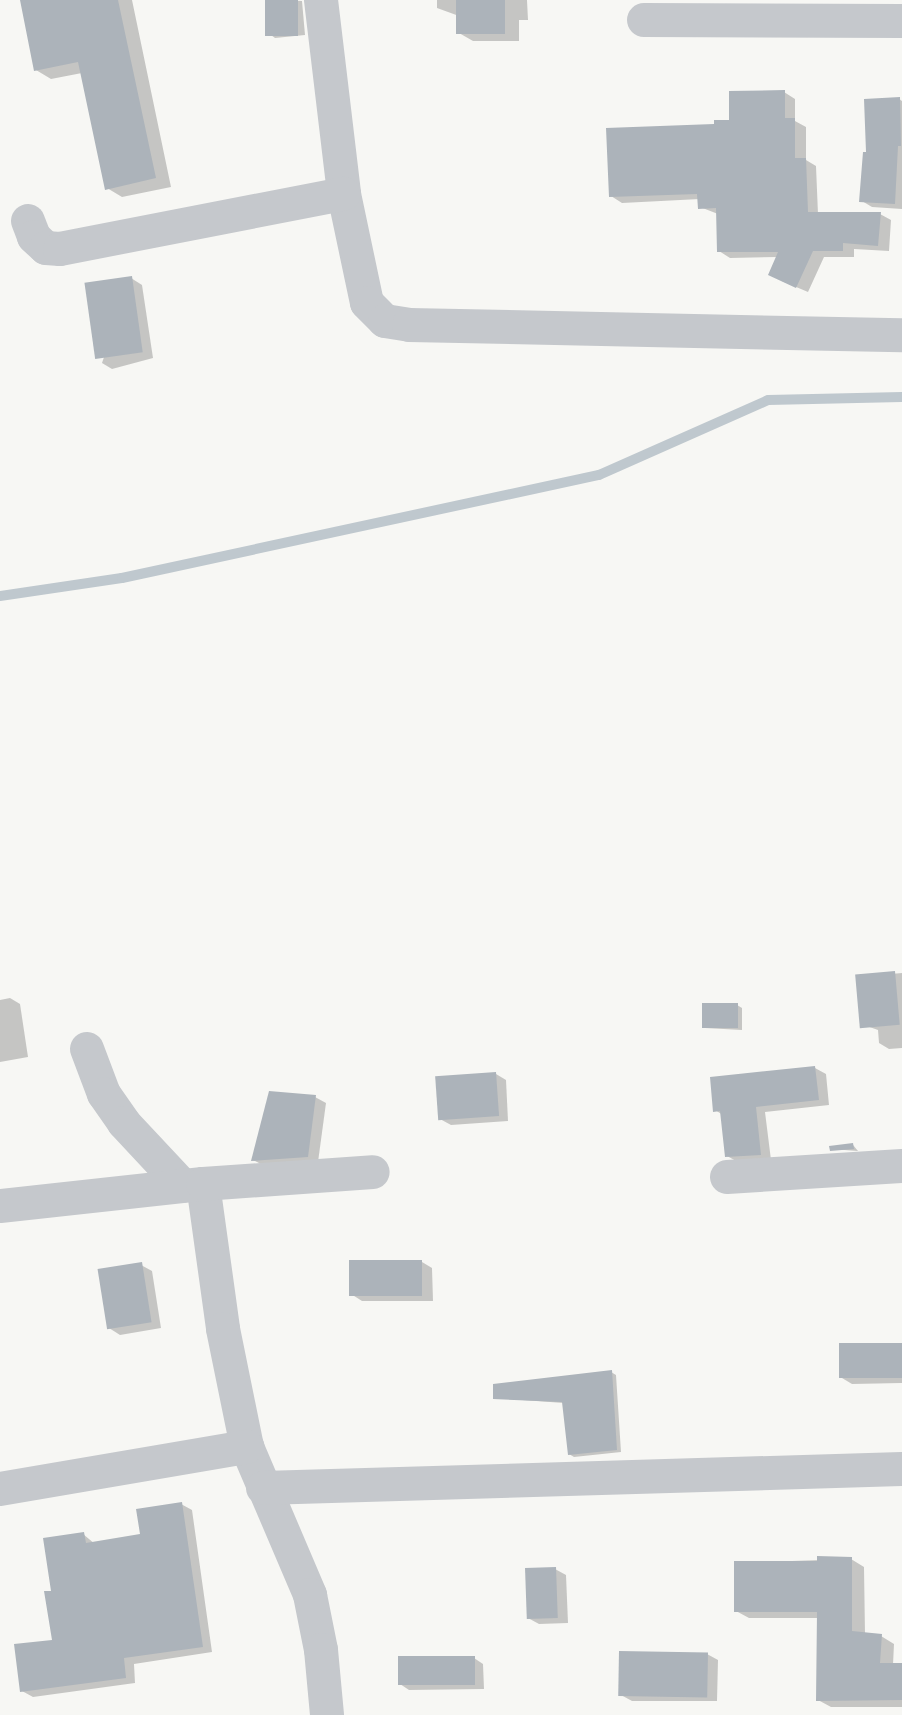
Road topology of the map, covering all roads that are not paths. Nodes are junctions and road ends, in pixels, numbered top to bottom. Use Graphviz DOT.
graph roads {
  1 [pos="321,0"];
  2 [pos="644,20"];
  3 [pos="902,21"];
  4 [pos="344,194"];
  5 [pos="28,221"];
  6 [pos="902,335"];
  7 [pos="87,1049"];
  8 [pos="902,1166"];
  9 [pos="373,1172"];
  10 [pos="727,1177"];
  11 [pos="193,1185"];
  12 [pos="0,1206"];
  13 [pos="247,1447"];
  14 [pos="902,1469"];
  15 [pos="263,1488"];
  16 [pos="0,1489"];
  17 [pos="327,1715"];
  1 -- 4 [label="street"];
  2 -- 3 [label="street"];
  4 -- 5 [label="street"];
  4 -- 6 [label="street"];
  7 -- 11 [label="street"];
  8 -- 10 [label="street"];
  9 -- 11 [label="street"];
  11 -- 12 [label="street"];
  11 -- 13 [label="street"];
  13 -- 15 [label="street"];
  13 -- 16 [label="street"];
  14 -- 15 [label="street"];
  15 -- 17 [label="street"];
}
